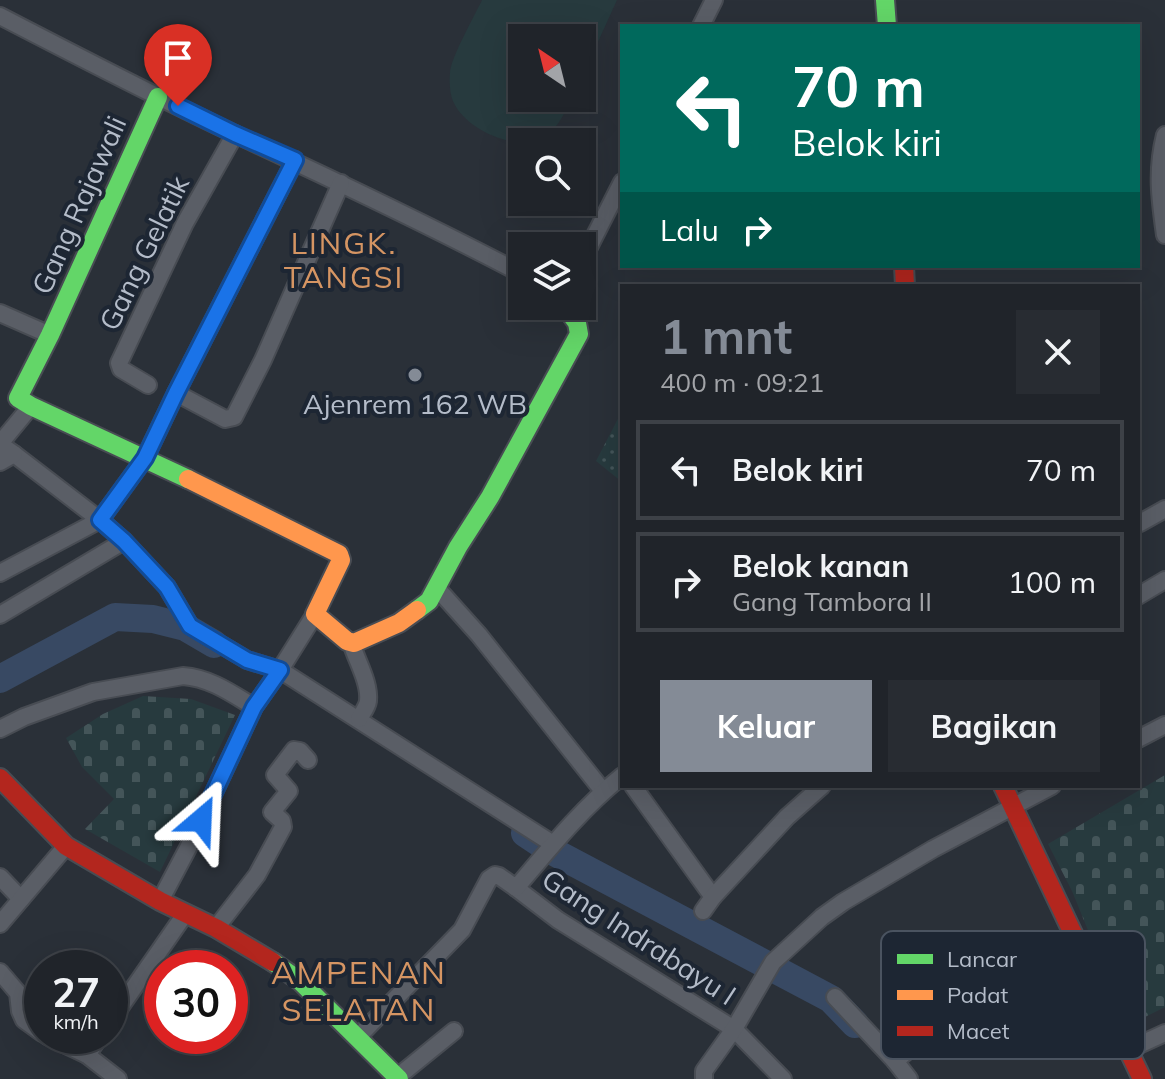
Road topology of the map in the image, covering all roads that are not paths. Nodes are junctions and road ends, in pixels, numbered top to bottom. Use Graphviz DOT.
graph roads {
  1 [pos="714,0"];
  2 [pos="885,0"];
  3 [pos="0,16"];
  4 [pos="702,24"];
  5 [pos="887,24"];
  6 [pos="158,97"];
  7 [pos="235,134"];
  8 [pos="1165,135"];
  9 [pos="295,160"];
  10 [pos="341,183"];
  11 [pos="620,186"];
  12 [pos="596,233"];
  13 [pos="1165,235"];
  14 [pos="508,267"];
  15 [pos="0,313"];
  16 [pos="575,320"];
  17 [pos="50,335"];
  18 [pos="148,385"];
  19 [pos="176,393"];
  20 [pos="31,406"];
  21 [pos="7,458"];
  22 [pos="145,458"];
  23 [pos="1165,509"];
  24 [pos="100,520"];
  25 [pos="1140,523"];
  26 [pos="124,541"];
  27 [pos="0,573"];
  28 [pos="1165,580"];
  29 [pos="436,587"];
  30 [pos="1140,595"];
  31 [pos="1,609"];
  32 [pos="315,614"];
  33 [pos="351,642"];
  34 [pos="277,675"];
  35 [pos="254,707"];
  36 [pos="359,719"];
  37 [pos="1165,725"];
  38 [pos="0,729"];
  39 [pos="1140,738"];
  40 [pos="308,760"];
  41 [pos="0,778"];
  42 [pos="620,778"];
  43 [pos="634,788"];
  44 [pos="820,788"];
  45 [pos="1004,788"];
  46 [pos="1048,788"];
  47 [pos="603,791"];
  48 [pos="1014,807"];
  49 [pos="66,846"];
  50 [pos="550,848"];
  51 [pos="0,877"];
  52 [pos="516,888"];
  53 [pos="21,899"];
  54 [pos="160,901"];
  55 [pos="185,914"];
  56 [pos="0,924"];
  57 [pos="216,928"];
  58 [pos="1073,931"];
  59 [pos="0,972"];
  60 [pos="128,996"];
  61 [pos="835,997"];
  62 [pos="24,1020"];
  63 [pos="734,1029"];
  64 [pos="454,1031"];
  65 [pos="1165,1033"];
  66 [pos="358,1037"];
  67 [pos="1145,1042"];
  68 [pos="881,1046"];
  69 [pos="87,1055"];
  70 [pos="897,1059"];
  71 [pos="1132,1059"];
  72 [pos="895,1061"];
  73 [pos="704,1075"];
  74 [pos="397,1078"];
  75 [pos="118,1079"];
  76 [pos="783,1079"];
  77 [pos="909,1079"];
  78 [pos="1142,1079"];
  1 -- 4 [label="street"];
  2 -- 5 [label="main road"];
  3 -- 6 [label="street"];
  6 -- 7 [label="street"];
  6 -- 17 [label="main road, Gang Rajawali"];
  7 -- 9 [label="street"];
  7 -- 18 [label="street, Gang Gelatik"];
  8 -- 13 [label="street"];
  9 -- 10 [label="street"];
  9 -- 19 [label="street"];
  10 -- 14 [label="street"];
  10 -- 19 [label="street"];
  11 -- 12 [label="street"];
  15 -- 17 [label="street"];
  16 -- 29 [label="main road"];
  17 -- 20 [label="main road, Gang Rajawali"];
  19 -- 22 [label="street"];
  20 -- 21 [label="street"];
  20 -- 22 [label="main road"];
  21 -- 24 [label="street"];
  22 -- 24 [label="street"];
  22 -- 32 [label="main road"];
  23 -- 25 [label="street"];
  24 -- 26 [label="street"];
  24 -- 27 [label="street"];
  26 -- 31 [label="street"];
  26 -- 34 [label="street"];
  28 -- 30 [label="street"];
  29 -- 33 [label="main road"];
  29 -- 47 [label="street"];
  32 -- 33 [label="main road"];
  32 -- 34 [label="street"];
  33 -- 36 [label="street"];
  34 -- 35 [label="street"];
  34 -- 36 [label="street"];
  35 -- 38 [label="street"];
  35 -- 54 [label="street"];
  36 -- 50 [label="street"];
  37 -- 39 [label="street"];
  40 -- 57 [label="street"];
  41 -- 49 [label="main road"];
  42 -- 47 [label="street"];
  43 -- 44 [label="street"];
  45 -- 48 [label="main road"];
  46 -- 48 [label="street"];
  47 -- 50 [label="street"];
  48 -- 58 [label="main road"];
  48 -- 63 [label="street"];
  49 -- 53 [label="street"];
  49 -- 54 [label="main road"];
  50 -- 52 [label="street"];
  51 -- 53 [label="street"];
  52 -- 63 [label="street, Gang Indrabayu I"];
  52 -- 66 [label="street"];
  53 -- 56 [label="street"];
  54 -- 55 [label="main road"];
  55 -- 57 [label="main road"];
  55 -- 60 [label="street"];
  57 -- 66 [label="main road"];
  59 -- 62 [label="street"];
  61 -- 68 [label="street"];
  63 -- 73 [label="street"];
  63 -- 76 [label="street, Gang Indrabayu I"];
  64 -- 74 [label="street"];
  65 -- 67 [label="street"];
  66 -- 74 [label="main road"];
  69 -- 75 [label="street"];
  70 -- 72 [label="street"];
  71 -- 78 [label="main road"];
  72 -- 77 [label="street"];
}
